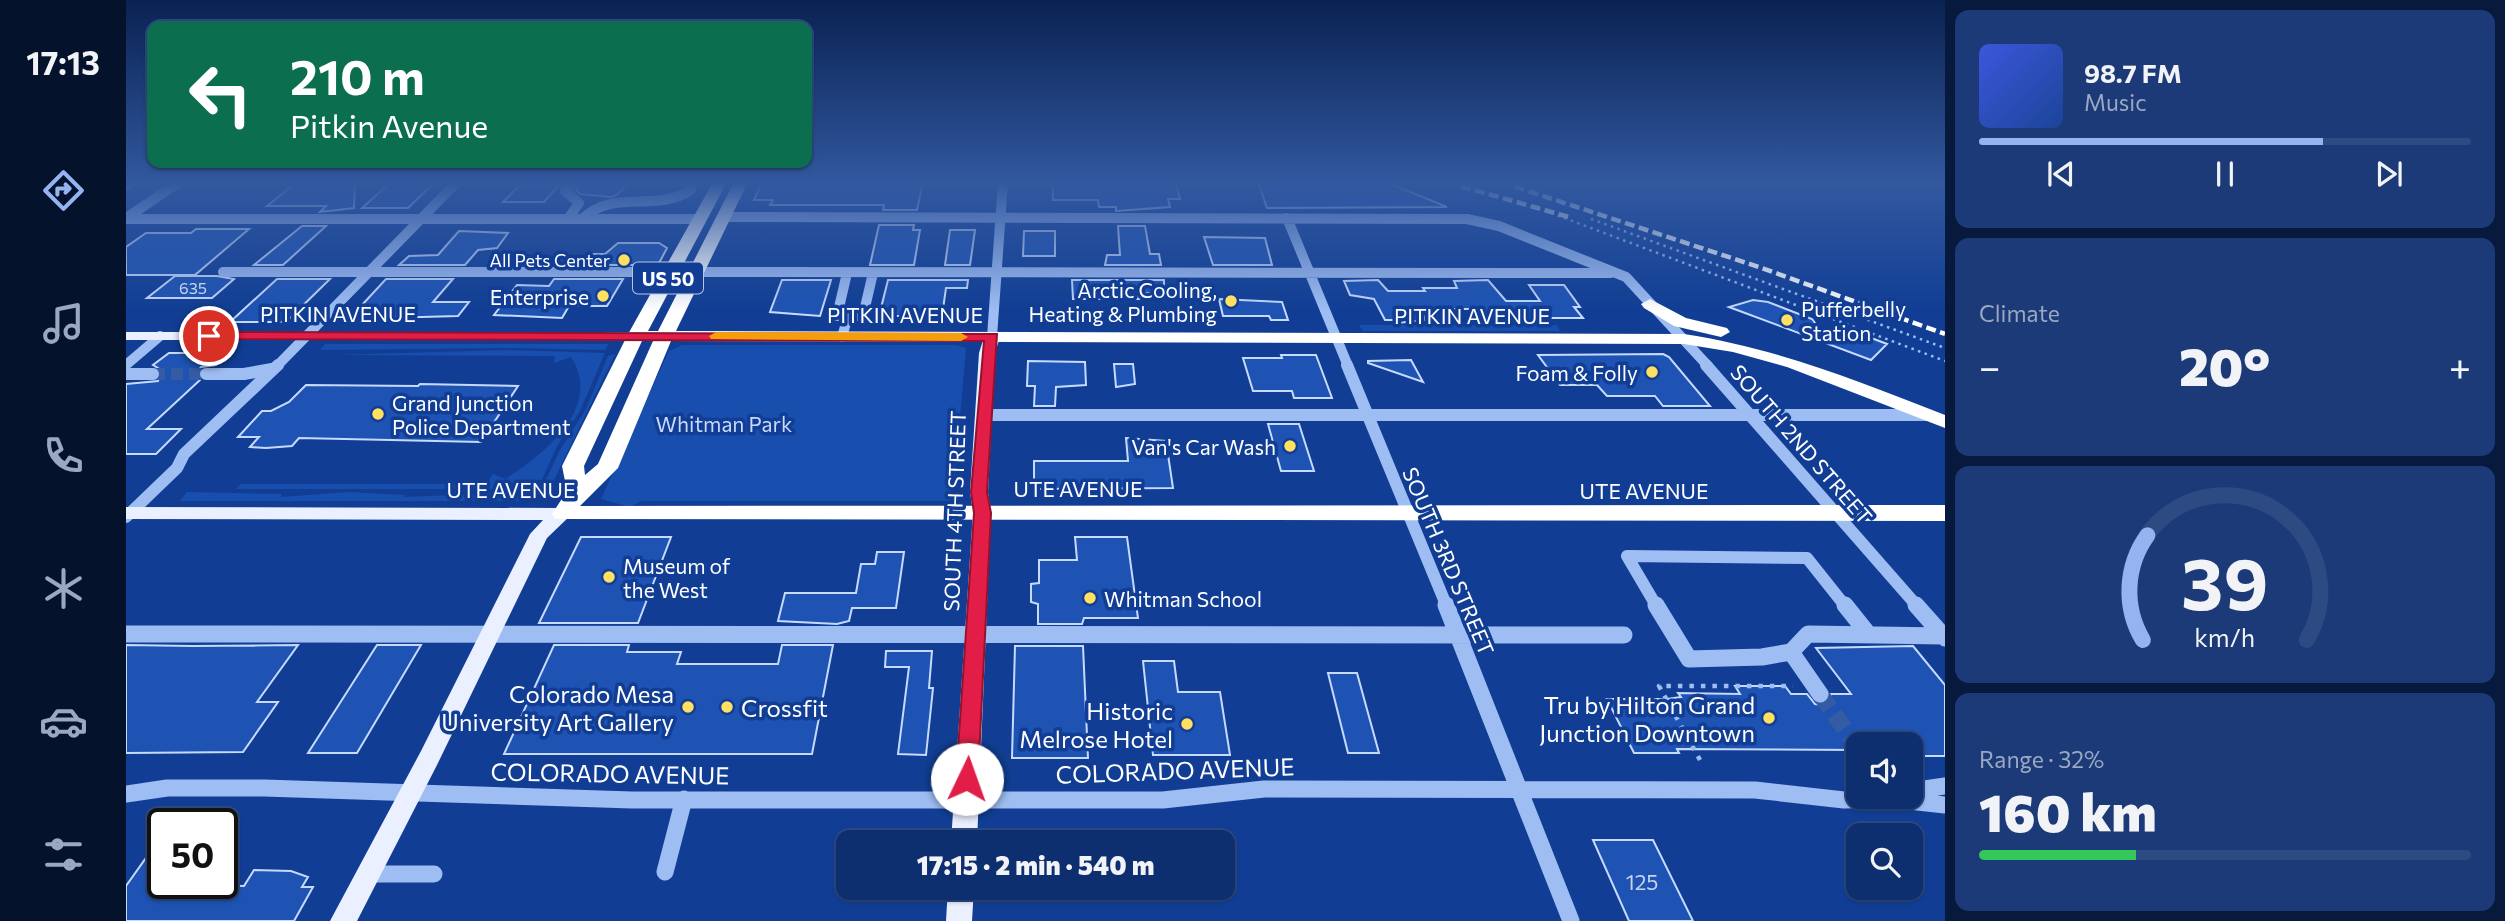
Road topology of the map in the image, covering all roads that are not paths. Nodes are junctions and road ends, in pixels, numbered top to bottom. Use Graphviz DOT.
graph roads {
  1 [pos="415,225"];
  2 [pos="697,225"];
  3 [pos="707,225"];
  4 [pos="719,225"];
  5 [pos="1000,225"];
  6 [pos="1290,225"];
  7 [pos="1491,225"];
  8 [pos="697,269"];
  9 [pos="223,272"];
  10 [pos="369,272"];
  11 [pos="671,272"];
  12 [pos="847,273"];
  13 [pos="873,273"];
  14 [pos="997,273"];
  15 [pos="1309,273"];
  16 [pos="1622,275"];
  17 [pos="1650,304"];
  18 [pos="848,316"];
  19 [pos="126,336"];
  20 [pos="160,336"];
  21 [pos="305,336"];
  22 [pos="636,336"];
  23 [pos="664,336"];
  24 [pos="842,337"];
  25 [pos="992,337"];
  26 [pos="1335,338"];
  27 [pos="1684,339"];
  28 [pos="1794,363"];
  29 [pos="126,365"];
  30 [pos="275,368"];
  31 [pos="126,374"];
  32 [pos="153,374"];
  33 [pos="206,374"];
  34 [pos="984,415"];
  35 [pos="1366,416"];
  36 [pos="1752,416"];
  37 [pos="1936,419"];
  38 [pos="578,492"];
  39 [pos="982,513"];
  40 [pos="1838,513"];
  41 [pos="1945,513"];
  42 [pos="128,514"];
  43 [pos="563,514"];
  44 [pos="1408,514"];
  45 [pos="126,634"];
  46 [pos="488,635"];
  47 [pos="1625,635"];
  48 [pos="1869,635"];
  49 [pos="975,636"];
  50 [pos="1459,636"];
  51 [pos="1944,637"];
  52 [pos="1791,652"];
  53 [pos="1818,690"];
  54 [pos="1945,786"];
  55 [pos="1520,789"];
  56 [pos="1923,789"];
  57 [pos="126,794"];
  58 [pos="409,794"];
  59 [pos="684,799"];
  60 [pos="966,800"];
  61 [pos="1846,800"];
  62 [pos="1923,802"];
  63 [pos="1945,805"];
  64 [pos="965,830"];
  65 [pos="665,872"];
  66 [pos="368,874"];
  67 [pos="434,874"];
  68 [pos="960,900"];
  69 [pos="343,921"];
  70 [pos="959,921"];
  71 [pos="1571,921"];
  1 -- 10 [label="street"];
  2 -- 11 [label="highway, US 50"];
  3 -- 8 [label="highway"];
  4 -- 8 [label="highway, US 50"];
  5 -- 14 [label="street, SOUTH 4TH STREET"];
  6 -- 15 [label="street, SOUTH 3RD STREET"];
  7 -- 16 [label="street"];
  8 -- 12 [label="street"];
  8 -- 23 [label="highway, US 50"];
  9 -- 10 [label="street"];
  10 -- 11 [label="street"];
  10 -- 21 [label="street"];
  11 -- 22 [label="highway, US 50"];
  12 -- 13 [label="street"];
  12 -- 18 [label="street"];
  13 -- 14 [label="street"];
  13 -- 18 [label="street"];
  14 -- 15 [label="street"];
  14 -- 25 [label="street, SOUTH 4TH STREET"];
  15 -- 16 [label="street"];
  15 -- 26 [label="street, SOUTH 3RD STREET"];
  16 -- 17 [label="street, SOUTH 2ND STREET"];
  17 -- 27 [label="street, SOUTH 2ND STREET"];
  17 -- 28 [label="highway"];
  18 -- 24 [label="street"];
  19 -- 20 [label="main road, PITKIN AVENUE"];
  20 -- 21 [label="main road, PITKIN AVENUE"];
  20 -- 29 [label="street"];
  21 -- 22 [label="main road, PITKIN AVENUE"];
  21 -- 30 [label="street"];
  22 -- 23 [label="highway, PITKIN AVENUE"];
  22 -- 38 [label="highway, US 50"];
  23 -- 24 [label="highway, PITKIN AVENUE"];
  23 -- 38 [label="highway, US 50"];
  24 -- 25 [label="highway, PITKIN AVENUE"];
  25 -- 26 [label="highway, PITKIN AVENUE"];
  25 -- 34 [label="main road, SOUTH 4TH STREET"];
  26 -- 27 [label="highway, PITKIN AVENUE"];
  26 -- 35 [label="street, SOUTH 3RD STREET"];
  27 -- 28 [label="highway, PITKIN AVENUE"];
  27 -- 36 [label="street, SOUTH 2ND STREET"];
  28 -- 37 [label="highway"];
  30 -- 33 [label="street"];
  30 -- 42 [label="street"];
  31 -- 32 [label="street"];
  34 -- 35 [label="street"];
  34 -- 39 [label="main road, SOUTH 4TH STREET"];
  35 -- 36 [label="street"];
  35 -- 44 [label="street, SOUTH 3RD STREET"];
  36 -- 37 [label="street"];
  36 -- 40 [label="street, SOUTH 2ND STREET"];
  38 -- 43 [label="highway, US 50"];
  39 -- 43 [label="highway, UTE AVENUE"];
  39 -- 44 [label="highway, UTE AVENUE"];
  39 -- 49 [label="main road, SOUTH 4TH STREET"];
  40 -- 41 [label="highway, UTE AVENUE"];
  40 -- 44 [label="highway, UTE AVENUE"];
  40 -- 51 [label="street, SOUTH 2ND STREET"];
  42 -- 43 [label="main road, UTE AVENUE"];
  43 -- 46 [label="main road"];
  44 -- 50 [label="street, SOUTH 3RD STREET"];
  45 -- 46 [label="street"];
  46 -- 49 [label="street"];
  46 -- 58 [label="main road"];
  47 -- 50 [label="street"];
  48 -- 51 [label="street"];
  48 -- 52 [label="street"];
  48 -- 52 [label="street"];
  49 -- 50 [label="street"];
  49 -- 60 [label="main road, SOUTH 4TH STREET"];
  50 -- 55 [label="street, SOUTH 3RD STREET"];
  52 -- 53 [label="street"];
  54 -- 56 [label="street"];
  55 -- 60 [label="street, COLORADO AVENUE"];
  55 -- 61 [label="street, COLORADO AVENUE"];
  55 -- 71 [label="street, SOUTH 3RD STREET"];
  57 -- 58 [label="street, COLORADO AVENUE"];
  58 -- 59 [label="street, COLORADO AVENUE"];
  58 -- 66 [label="main road"];
  59 -- 60 [label="street, COLORADO AVENUE"];
  59 -- 65 [label="street"];
  60 -- 64 [label="main road, SOUTH 4TH STREET"];
  62 -- 63 [label="street, COLORADO AVENUE"];
  66 -- 67 [label="street"];
  66 -- 69 [label="main road"];
  68 -- 70 [label="main road"];
}
